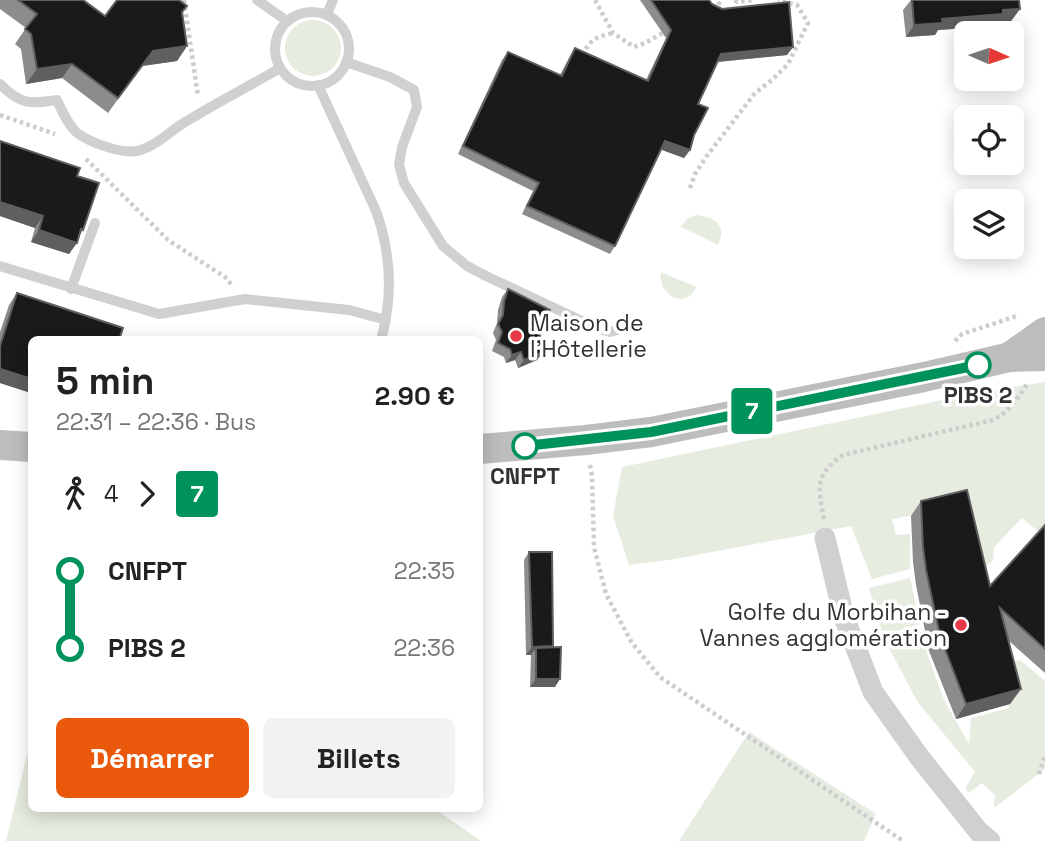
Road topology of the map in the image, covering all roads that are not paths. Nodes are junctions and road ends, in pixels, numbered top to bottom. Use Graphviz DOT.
graph roads {
  1 [pos="257,0"];
  2 [pos="334,0"];
  3 [pos="327,14"];
  4 [pos="287,21"];
  5 [pos="346,62"];
  6 [pos="281,68"];
  7 [pos="0,84"];
  8 [pos="318,85"];
  9 [pos="95,223"];
  10 [pos="0,266"];
  11 [pos="71,289"];
  12 [pos="386,320"];
  13 [pos="628,327"];
  14 [pos="1045,332"];
  15 [pos="382,336"];
  16 [pos="1010,357"];
  17 [pos="1037,368"];
  18 [pos="0,445"];
  19 [pos="28,447"];
  20 [pos="483,449"];
  21 [pos="825,538"];
  22 [pos="989,841"];
  1 -- 4 [label="lane"];
  2 -- 3 [label="lane"];
  3 -- 4 [label="lane"];
  3 -- 5 [label="lane"];
  4 -- 6 [label="lane"];
  5 -- 8 [label="lane"];
  5 -- 13 [label="lane"];
  6 -- 7 [label="lane"];
  6 -- 8 [label="lane"];
  8 -- 12 [label="lane"];
  9 -- 11 [label="lane"];
  10 -- 11 [label="lane"];
  11 -- 12 [label="lane"];
  12 -- 15 [label="lane"];
  14 -- 16 [label="main road"];
  16 -- 17 [label="main road"];
  16 -- 20 [label="main road"];
  18 -- 19 [label="main road"];
  21 -- 22 [label="street"];
}
